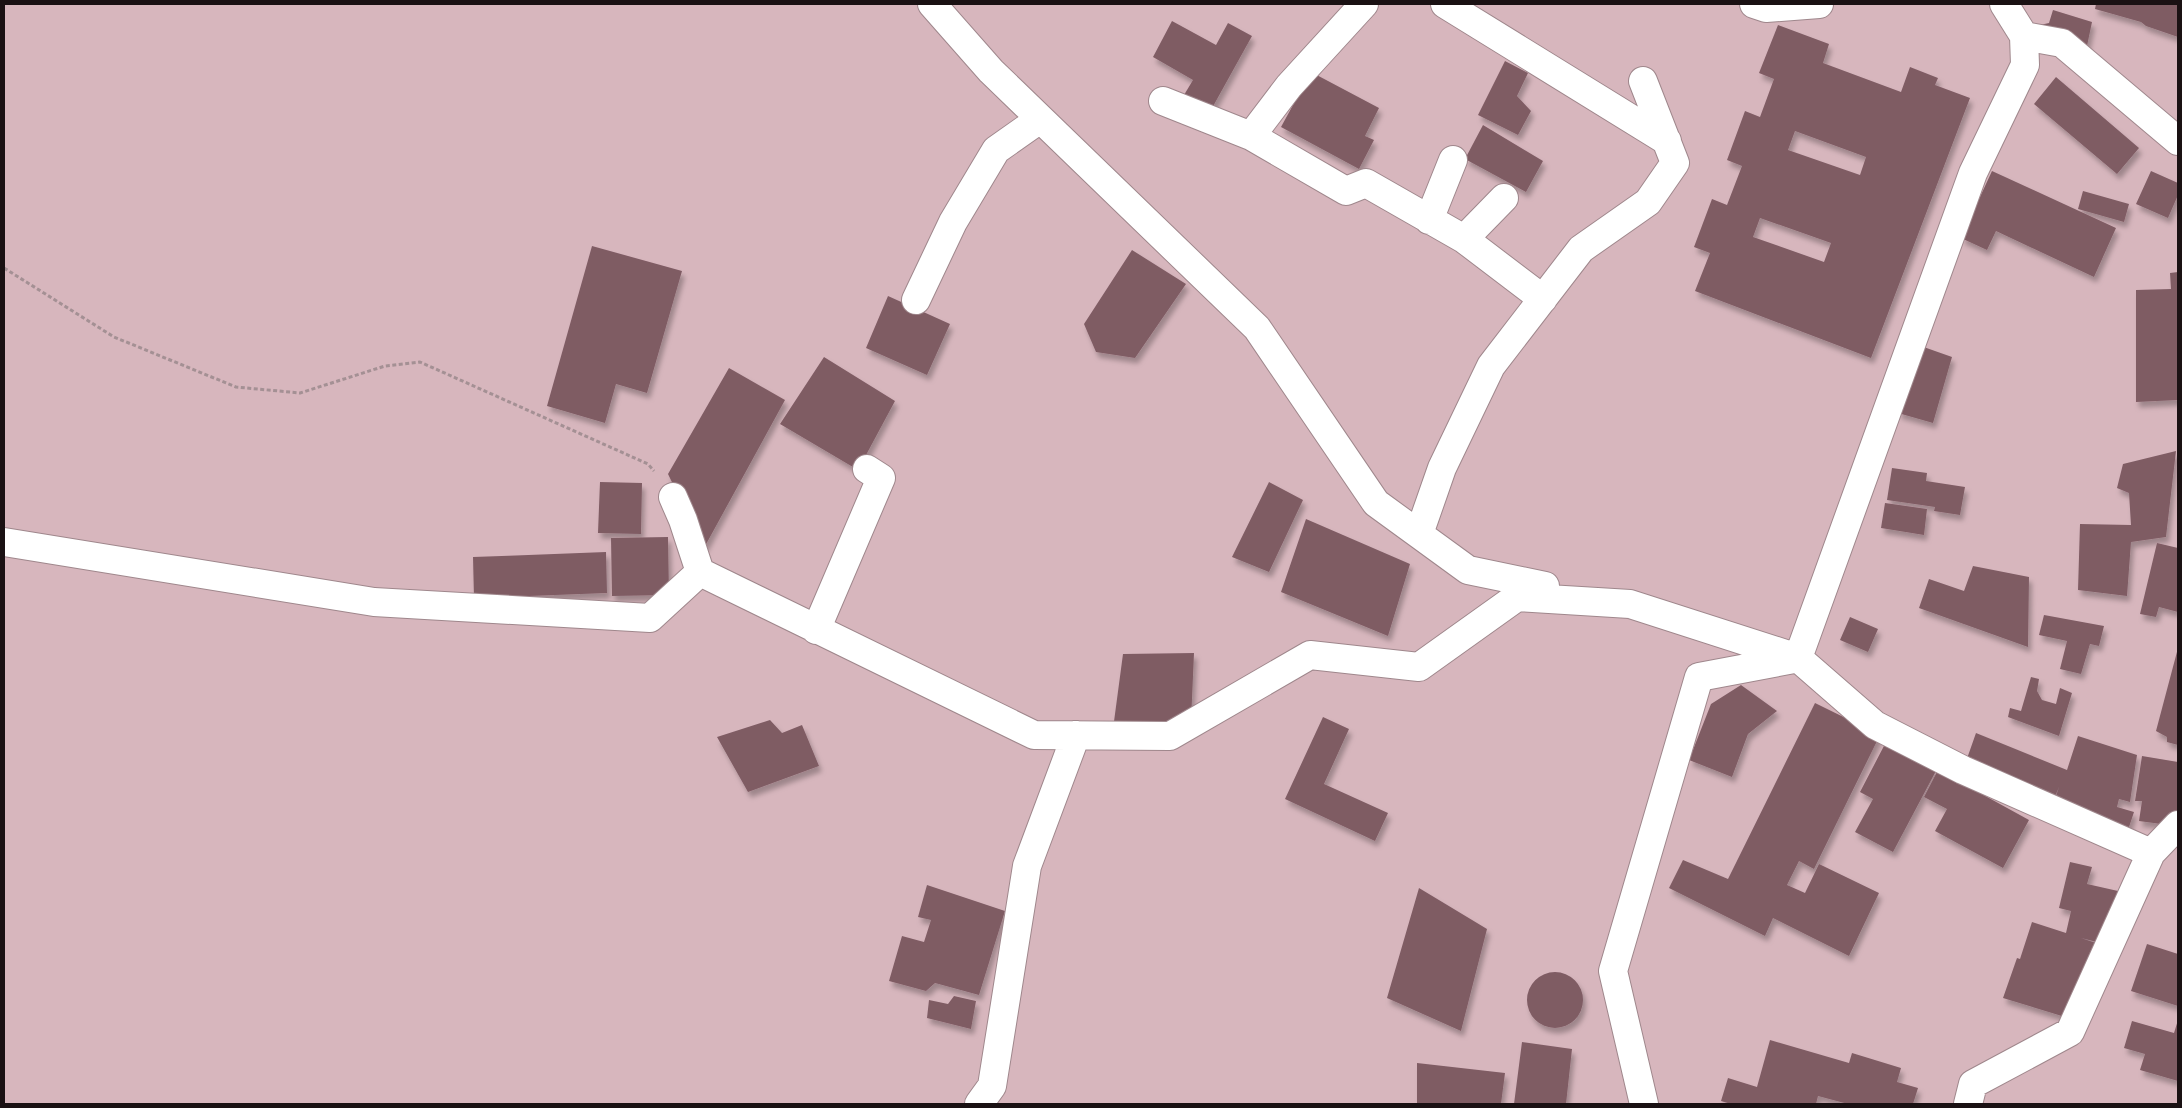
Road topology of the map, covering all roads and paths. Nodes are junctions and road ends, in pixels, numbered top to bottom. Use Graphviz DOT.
graph roads {
  1 [pos="932,4"];
  2 [pos="1364,4"];
  3 [pos="1445,4"];
  4 [pos="1754,4"];
  5 [pos="1819,4"];
  6 [pos="2004,4"];
  7 [pos="2024,36"];
  8 [pos="1643,81"];
  9 [pos="1163,101"];
  10 [pos="1040,119"];
  11 [pos="1251,136"];
  12 [pos="1667,141"];
  13 [pos="2178,141"];
  14 [pos="1453,160"];
  15 [pos="1504,198"];
  16 [pos="1430,220"];
  17 [pos="1464,240"];
  18 [pos="4,268"];
  19 [pos="1543,299"];
  20 [pos="916,300"];
  21 [pos="867,470"];
  22 [pos="673,497"];
  23 [pos="1419,534"];
  24 [pos="4,542"];
  25 [pos="700,572"];
  26 [pos="1630,604"];
  27 [pos="816,630"];
  28 [pos="1798,658"];
  29 [pos="1076,735"];
  30 [pos="2178,825"];
  31 [pos="2150,853"];
  32 [pos="979,1104"];
  33 [pos="1644,1104"];
  34 [pos="1968,1104"];
  1 -- 10 [label="street"];
  2 -- 11 [label="street"];
  3 -- 12 [label="street"];
  4 -- 5 [label="street"];
  6 -- 7 [label="street"];
  7 -- 13 [label="street"];
  7 -- 28 [label="street"];
  8 -- 12 [label="street"];
  9 -- 11 [label="street"];
  10 -- 20 [label="street"];
  10 -- 23 [label="street"];
  11 -- 16 [label="street"];
  12 -- 19 [label="street"];
  14 -- 16 [label="street"];
  15 -- 17 [label="street"];
  16 -- 17 [label="street"];
  17 -- 19 [label="street"];
  18 -- 22 [label="path"];
  19 -- 23 [label="street"];
  21 -- 27 [label="street"];
  22 -- 25 [label="street"];
  23 -- 26 [label="street"];
  24 -- 25 [label="street"];
  25 -- 27 [label="street"];
  26 -- 28 [label="street"];
  26 -- 29 [label="street"];
  27 -- 29 [label="street"];
  28 -- 31 [label="street"];
  28 -- 33 [label="street"];
  29 -- 32 [label="street"];
  30 -- 31 [label="street"];
  31 -- 34 [label="street"];
}
